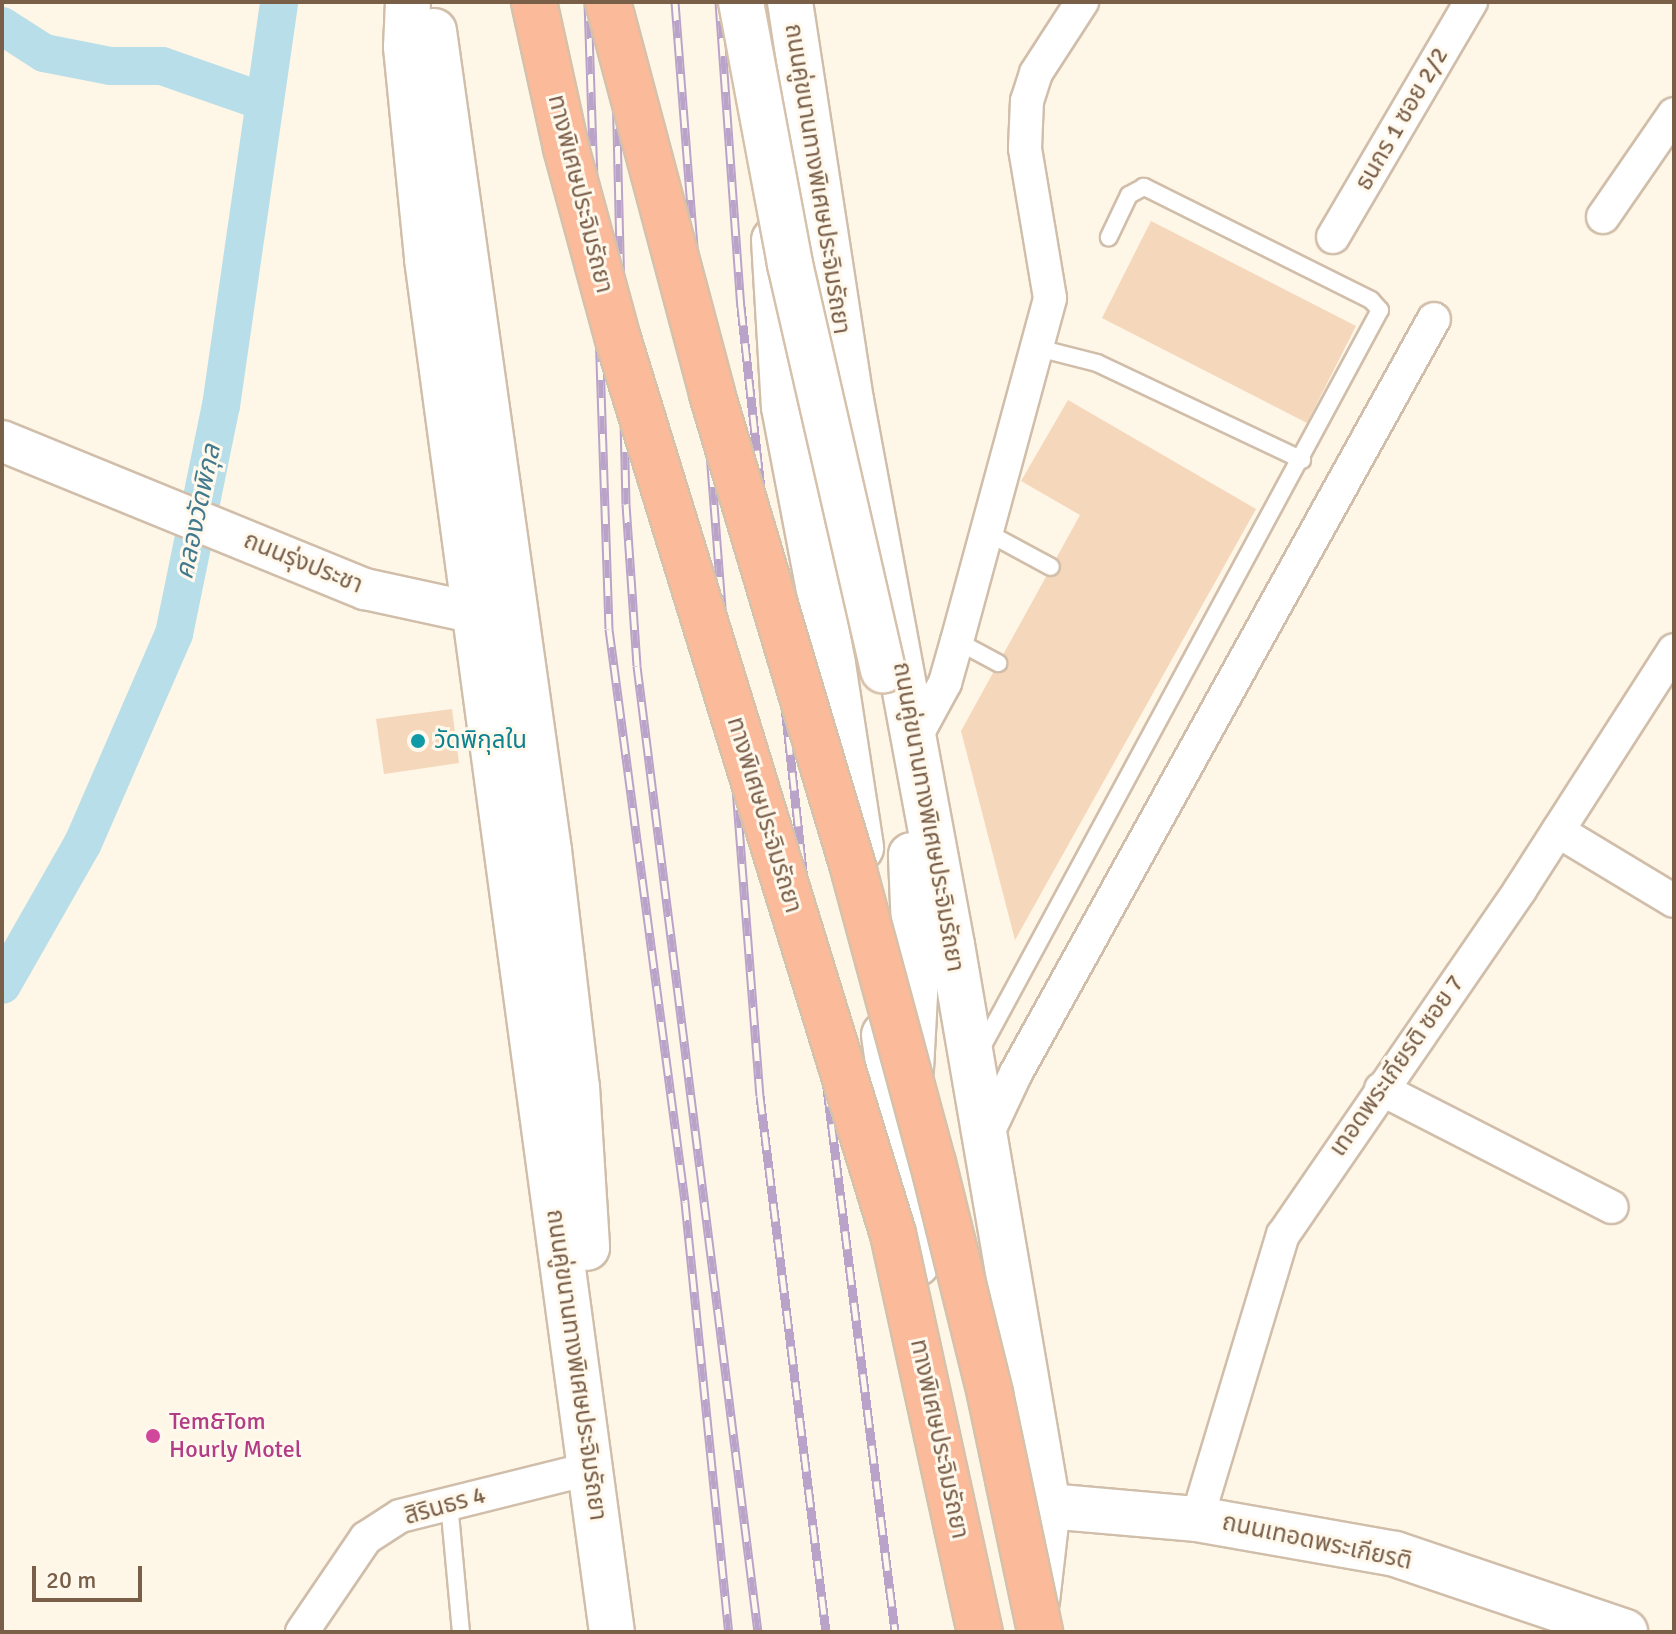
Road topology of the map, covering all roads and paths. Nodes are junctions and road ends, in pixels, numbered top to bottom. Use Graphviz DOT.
graph roads {
  1 [pos="408,2"];
  2 [pos="434,2"];
  3 [pos="534,2"];
  4 [pos="608,2"];
  5 [pos="741,2"];
  6 [pos="787,2"];
  7 [pos="1082,2"];
  8 [pos="1471,2"];
  9 [pos="1674,114"];
  10 [pos="1603,217"];
  11 [pos="1109,237"];
  12 [pos="1333,237"];
  13 [pos="1434,319"];
  14 [pos="1038,348"];
  15 [pos="2,441"];
  16 [pos="1302,460"];
  17 [pos="990,534"];
  18 [pos="1051,567"];
  19 [pos="475,613"];
  20 [pos="957,641"];
  21 [pos="1674,650"];
  22 [pos="998,663"];
  23 [pos="883,670"];
  24 [pos="915,738"];
  25 [pos="1558,831"];
  26 [pos="1674,901"];
  27 [pos="952,945"];
  28 [pos="972,1068"];
  29 [pos="1381,1089"];
  30 [pos="984,1142"];
  31 [pos="902,1170"];
  32 [pos="1612,1207"];
  33 [pos="592,1468"];
  34 [pos="449,1503"];
  35 [pos="1048,1506"];
  36 [pos="1197,1519"];
  37 [pos="604,1561"];
  38 [pos="302,1632"];
  39 [pos="461,1632"];
  40 [pos="612,1632"];
  41 [pos="980,1632"];
  42 [pos="992,1632"];
  43 [pos="1032,1632"];
  44 [pos="1040,1632"];
  45 [pos="1625,1632"];
  1 -- 19 [label="main road, ถนนคู่ขนานทางพิเศษประจิมรัถยา"];
  2 -- 37 [label="main road"];
  3 -- 41 [label="highway, ทางพิเศษประจิมรัถยา, bridge"];
  4 -- 44 [label="highway, bridge"];
  5 -- 23 [label="main road, bridge"];
  6 -- 24 [label="main road, ถนนคู่ขนานทางพิเศษประจิมรัถยา"];
  6 -- 31 [label="main road"];
  7 -- 14 [label="street"];
  8 -- 12 [label="street, ธนกร 1 ซอย 2/2"];
  9 -- 10 [label="street"];
  11 -- 16 [label="lane"];
  13 -- 30 [label="street"];
  14 -- 16 [label="lane"];
  14 -- 17 [label="street"];
  15 -- 19 [label="street, ถนนรุ่งประชา"];
  16 -- 28 [label="lane"];
  17 -- 18 [label="lane"];
  17 -- 20 [label="street"];
  19 -- 33 [label="main road, ถนนคู่ขนานทางพิเศษประจิมรัถยา"];
  20 -- 22 [label="lane"];
  20 -- 24 [label="street"];
  21 -- 25 [label="street, เทอดพระเกียรติ ซอย 7"];
  23 -- 27 [label="main road"];
  23 -- 31 [label="main road"];
  24 -- 27 [label="main road, ถนนคู่ขนานทางพิเศษประจิมรัถยา"];
  25 -- 26 [label="street"];
  25 -- 29 [label="street, เทอดพระเกียรติ ซอย 7"];
  27 -- 28 [label="main road, ถนนคู่ขนานทางพิเศษประจิมรัถยา"];
  28 -- 30 [label="main road, ถนนคู่ขนานทางพิเศษประจิมรัถยา"];
  29 -- 32 [label="street"];
  29 -- 36 [label="street, เทอดพระเกียรติ ซอย 7"];
  30 -- 35 [label="main road, ถนนคู่ขนานทางพิเศษประจิมรัถยา"];
  31 -- 42 [label="main road"];
  33 -- 34 [label="street, สิรินธร 4"];
  33 -- 37 [label="main road, ถนนคู่ขนานทางพิเศษประจิมรัถยา"];
  34 -- 38 [label="street, สิรินธร 4"];
  34 -- 39 [label="lane"];
  35 -- 36 [label="main road, ถนนเทอดพระเกียรติ"];
  35 -- 43 [label="main road, ถนนคู่ขนานทางพิเศษประจิมรัถยา"];
  36 -- 45 [label="main road, ถนนเทอดพระเกียรติ"];
  37 -- 40 [label="main road, ถนนคู่ขนานทางพิเศษประจิมรัถยา"];
}
